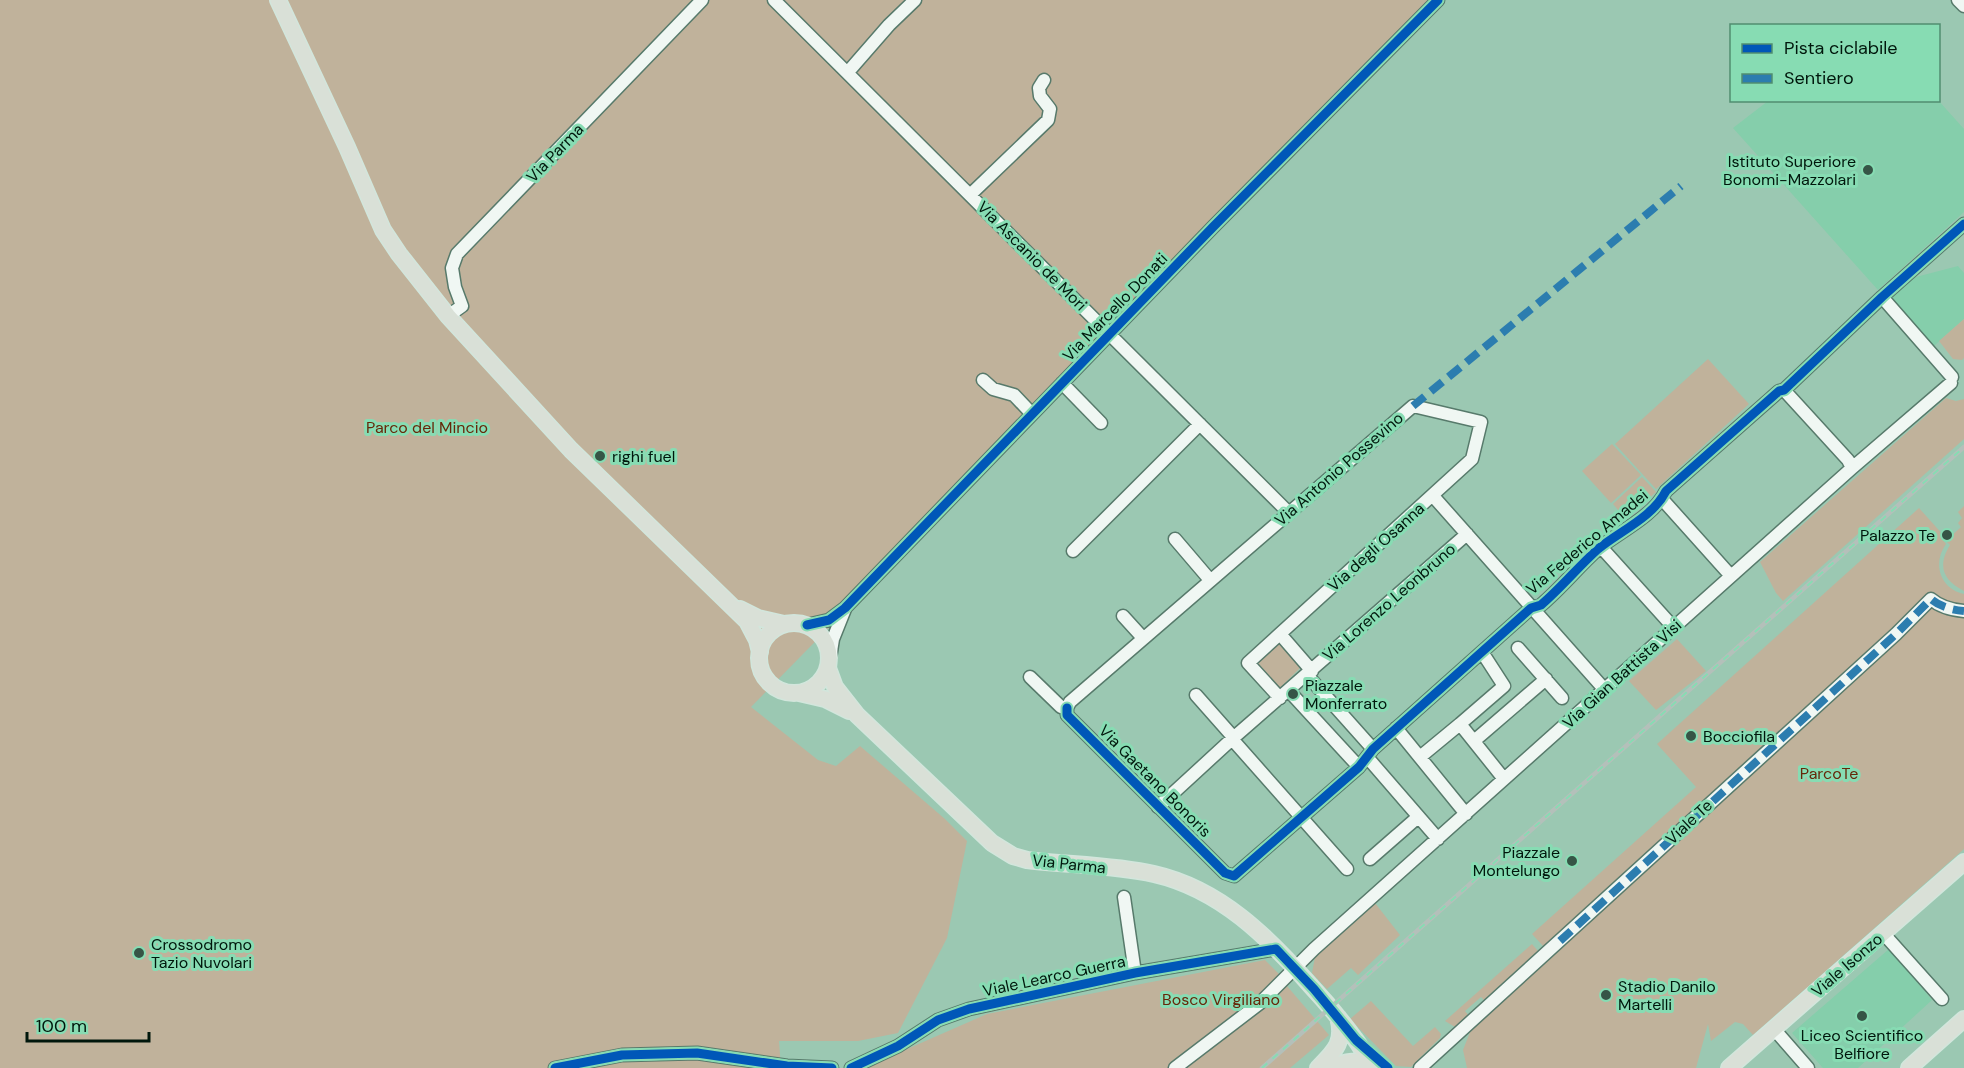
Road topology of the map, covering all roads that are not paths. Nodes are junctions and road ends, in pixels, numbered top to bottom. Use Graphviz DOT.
graph roads {
  1 [pos="278,0"];
  2 [pos="702,0"];
  3 [pos="774,0"];
  4 [pos="915,0"];
  5 [pos="1438,0"];
  6 [pos="1958,0"];
  7 [pos="1964,6"];
  8 [pos="848,72"];
  9 [pos="1044,80"];
  10 [pos="971,194"];
  11 [pos="1964,224"];
  12 [pos="1881,297"];
  13 [pos="448,316"];
  14 [pos="1110,334"];
  15 [pos="1956,377"];
  16 [pos="983,380"];
  17 [pos="1062,383"];
  18 [pos="1784,390"];
  19 [pos="1032,414"];
  20 [pos="1101,423"];
  21 [pos="1200,424"];
  22 [pos="1472,459"];
  23 [pos="1852,468"];
  24 [pos="1432,496"];
  25 [pos="1662,499"];
  26 [pos="1288,513"];
  27 [pos="1467,534"];
  28 [pos="1174,539"];
  29 [pos="1601,547"];
  30 [pos="1074,551"];
  31 [pos="1731,576"];
  32 [pos="1210,580"];
  33 [pos="727,601"];
  34 [pos="845,608"];
  35 [pos="1531,608"];
  36 [pos="1964,611"];
  37 [pos="1123,616"];
  38 [pos="783,624"];
  39 [pos="807,625"];
  40 [pos="1674,628"];
  41 [pos="1280,634"];
  42 [pos="1143,638"];
  43 [pos="1518,648"];
  44 [pos="760,652"];
  45 [pos="1482,652"];
  46 [pos="829,663"];
  47 [pos="1309,673"];
  48 [pos="1030,677"];
  49 [pos="1546,679"];
  50 [pos="1504,686"];
  51 [pos="1605,690"];
  52 [pos="799,693"];
  53 [pos="1284,694"];
  54 [pos="1196,695"];
  55 [pos="1563,698"];
  56 [pos="1521,701"];
  57 [pos="1067,708"];
  58 [pos="857,715"];
  59 [pos="1460,724"];
  60 [pos="1396,728"];
  61 [pos="1233,739"];
  62 [pos="1474,741"];
  63 [pos="1420,757"];
  64 [pos="1366,758"];
  65 [pos="1504,779"];
  66 [pos="1158,807"];
  67 [pos="1466,814"];
  68 [pos="1300,816"];
  69 [pos="1418,817"];
  70 [pos="1438,839"];
  71 [pos="1370,859"];
  72 [pos="1964,862"];
  73 [pos="1347,869"];
  74 [pos="1225,873"];
  75 [pos="1124,897"];
  76 [pos="1883,933"];
  77 [pos="1276,949"];
  78 [pos="1295,968"];
  79 [pos="1136,974"];
  80 [pos="1942,999"];
  81 [pos="1338,1017"];
  82 [pos="1963,1023"];
  83 [pos="1774,1029"];
  84 [pos="1356,1040"];
  85 [pos="1337,1049"];
  86 [pos="1374,1066"];
  87 [pos="555,1068"];
  88 [pos="832,1068"];
  89 [pos="851,1068"];
  90 [pos="1175,1068"];
  91 [pos="1318,1068"];
  92 [pos="1329,1068"];
  93 [pos="1389,1068"];
  94 [pos="1420,1068"];
  95 [pos="1729,1068"];
  96 [pos="1808,1068"];
  97 [pos="1909,1068"];
  1 -- 13 [label="main road"];
  2 -- 13 [label="street, Via Parma"];
  3 -- 8 [label="street, Via Ascanio de Mori"];
  4 -- 8 [label="street"];
  5 -- 14 [label="street, Via Marcello Donati"];
  6 -- 7 [label="street"];
  8 -- 10 [label="street, Via Ascanio de Mori"];
  9 -- 10 [label="street"];
  10 -- 14 [label="street, Via Ascanio de Mori"];
  11 -- 12 [label="street, Via Federico Amadei"];
  12 -- 15 [label="street"];
  12 -- 18 [label="street, Via Federico Amadei"];
  13 -- 33 [label="main road"];
  14 -- 17 [label="street, Via Marcello Donati"];
  14 -- 21 [label="street, Via Ascanio de Mori"];
  15 -- 23 [label="street, Via Gian Battista Visi"];
  16 -- 19 [label="street"];
  17 -- 19 [label="street, Via Marcello Donati"];
  17 -- 20 [label="street"];
  18 -- 23 [label="street"];
  18 -- 25 [label="street, Via Federico Amadei"];
  19 -- 34 [label="street, Via Marcello Donati"];
  21 -- 26 [label="street, Via Ascanio de Mori"];
  21 -- 30 [label="street"];
  22 -- 24 [label="street, Via degli Osanna"];
  22 -- 26 [label="street, Via Antonio Possevino"];
  23 -- 31 [label="street, Via Gian Battista Visi"];
  24 -- 27 [label="street"];
  24 -- 41 [label="street, Via degli Osanna"];
  25 -- 29 [label="street, Via Federico Amadei"];
  25 -- 31 [label="street"];
  26 -- 32 [label="street, Via Antonio Possevino"];
  27 -- 35 [label="street"];
  27 -- 47 [label="street, Via Lorenzo Leonbruno"];
  28 -- 32 [label="street"];
  29 -- 35 [label="street, Via Federico Amadei"];
  29 -- 40 [label="street"];
  31 -- 40 [label="street, Via Gian Battista Visi"];
  32 -- 42 [label="street, Via Antonio Possevino"];
  33 -- 38 [label="main road"];
  33 -- 44 [label="main road"];
  34 -- 39 [label="street, Via Marcello Donati"];
  34 -- 46 [label="street, Via Marcello Donati"];
  35 -- 45 [label="street, Via Federico Amadei"];
  35 -- 51 [label="street"];
  36 -- 94 [label="street, Viale Te"];
  37 -- 42 [label="street"];
  38 -- 39 [label="main road"];
  38 -- 44 [label="main road"];
  39 -- 46 [label="main road"];
  40 -- 51 [label="street, Via Gian Battista Visi"];
  41 -- 47 [label="street"];
  41 -- 53 [label="street, Via degli Osanna"];
  42 -- 57 [label="street, Via Antonio Possevino"];
  43 -- 49 [label="street"];
  44 -- 52 [label="main road"];
  45 -- 50 [label="street"];
  45 -- 60 [label="street, Via Federico Amadei"];
  46 -- 52 [label="main road"];
  46 -- 58 [label="main road, Via Parma"];
  47 -- 53 [label="street, Via Lorenzo Leonbruno"];
  47 -- 64 [label="street"];
  48 -- 57 [label="street, Via Gaetano Bonoris"];
  49 -- 55 [label="street"];
  49 -- 56 [label="street"];
  50 -- 56 [label="street"];
  50 -- 59 [label="street"];
  51 -- 65 [label="street, Via Gian Battista Visi"];
  52 -- 58 [label="main road, Via Parma"];
  53 -- 61 [label="street, Via Lorenzo Leonbruno"];
  53 -- 64 [label="street"];
  54 -- 61 [label="street"];
  56 -- 62 [label="street"];
  57 -- 66 [label="street, Via Gaetano Bonoris"];
  58 -- 77 [label="main road, Via Parma"];
  59 -- 62 [label="street"];
  59 -- 63 [label="street"];
  60 -- 63 [label="street"];
  60 -- 64 [label="street, Via Federico Amadei"];
  61 -- 66 [label="street, Via Lorenzo Leonbruno"];
  61 -- 68 [label="street"];
  62 -- 65 [label="street"];
  63 -- 67 [label="street"];
  64 -- 68 [label="street, Via Federico Amadei"];
  64 -- 69 [label="street"];
  65 -- 67 [label="street, Via Gian Battista Visi"];
  66 -- 74 [label="street, Via Gaetano Bonoris"];
  67 -- 70 [label="street, Via Gian Battista Visi"];
  68 -- 73 [label="street"];
  68 -- 74 [label="street, Via Federico Amadei"];
  69 -- 70 [label="street"];
  69 -- 71 [label="street"];
  70 -- 78 [label="street, Via Gian Battista Visi"];
  72 -- 76 [label="main road, Viale Isonzo"];
  75 -- 79 [label="street"];
  76 -- 80 [label="street"];
  76 -- 83 [label="main road, Viale Isonzo"];
  77 -- 78 [label="main road, Via Parma"];
  77 -- 79 [label="street, Viale Learco Guerra"];
  78 -- 81 [label="main road, Via Parma"];
  78 -- 90 [label="street, Via Gian Battista Visi"];
  79 -- 89 [label="street, Viale Learco Guerra"];
  81 -- 84 [label="main road, Via Parma"];
  81 -- 85 [label="main road"];
  82 -- 97 [label="main road"];
  83 -- 95 [label="main road, Viale Isonzo"];
  83 -- 96 [label="street"];
  84 -- 85 [label="main road"];
  84 -- 86 [label="main road"];
  84 -- 92 [label="main road"];
  84 -- 93 [label="main road"];
  85 -- 91 [label="main road"];
  86 -- 92 [label="main road"];
  87 -- 88 [label="street"];
}
